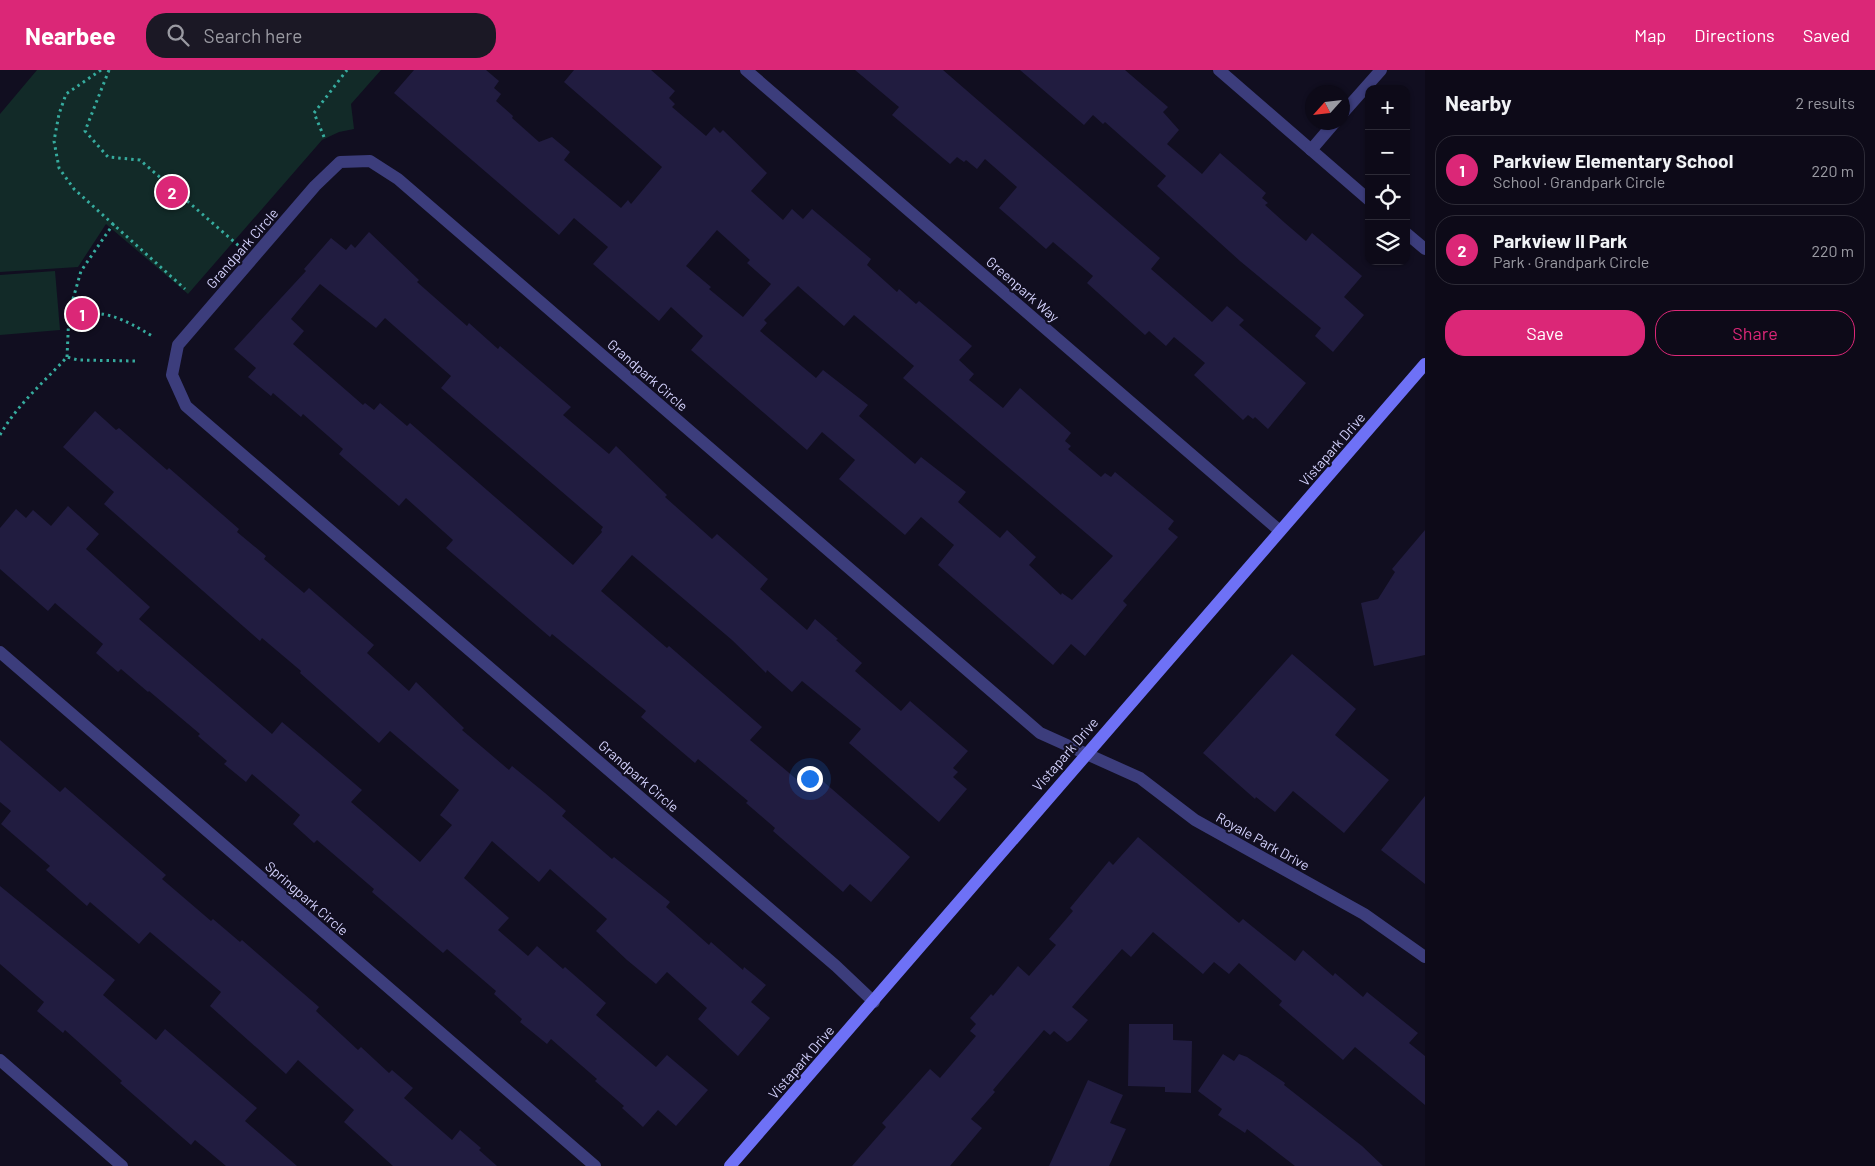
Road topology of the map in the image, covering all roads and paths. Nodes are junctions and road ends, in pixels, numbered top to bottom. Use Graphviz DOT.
graph roads {
  1 [pos="100,70"];
  2 [pos="109,70"];
  3 [pos="347,70"];
  4 [pos="746,70"];
  5 [pos="1219,70"];
  6 [pos="1381,70"];
  7 [pos="1350,105"];
  8 [pos="1328,130"];
  9 [pos="324,137"];
  10 [pos="1311,150"];
  11 [pos="1365,197"];
  12 [pos="114,223"];
  13 [pos="1410,236"];
  14 [pos="1425,249"];
  15 [pos="252,258"];
  16 [pos="185,289"];
  17 [pos="69,313"];
  18 [pos="154,338"];
  19 [pos="67,357"];
  20 [pos="135,361"];
  21 [pos="1425,364"];
  22 [pos="0,435"];
  23 [pos="1280,531"];
  24 [pos="0,652"];
  25 [pos="1086,753"];
  26 [pos="1425,957"];
  27 [pos="874,1002"];
  28 [pos="0,1060"];
  29 [pos="122,1166"];
  30 [pos="595,1166"];
  31 [pos="730,1166"];
  1 -- 12 [label="path"];
  2 -- 15 [label="path"];
  3 -- 9 [label="path"];
  4 -- 23 [label="street, Greenpark Way"];
  5 -- 10 [label="street"];
  6 -- 7 [label="street"];
  8 -- 10 [label="street"];
  10 -- 11 [label="street"];
  12 -- 16 [label="path"];
  12 -- 17 [label="path"];
  13 -- 14 [label="street"];
  15 -- 25 [label="street, Grandpark Circle"];
  15 -- 27 [label="street, Grandpark Circle"];
  17 -- 18 [label="path"];
  17 -- 19 [label="path"];
  19 -- 20 [label="path"];
  19 -- 22 [label="path"];
  21 -- 23 [label="street, Vistapark Drive"];
  23 -- 25 [label="street, Vistapark Drive"];
  24 -- 30 [label="street, Springpark Circle"];
  25 -- 26 [label="street, Royale Park Drive"];
  25 -- 27 [label="street, Vistapark Drive"];
  27 -- 31 [label="street, Vistapark Drive"];
  28 -- 29 [label="street"];
}
